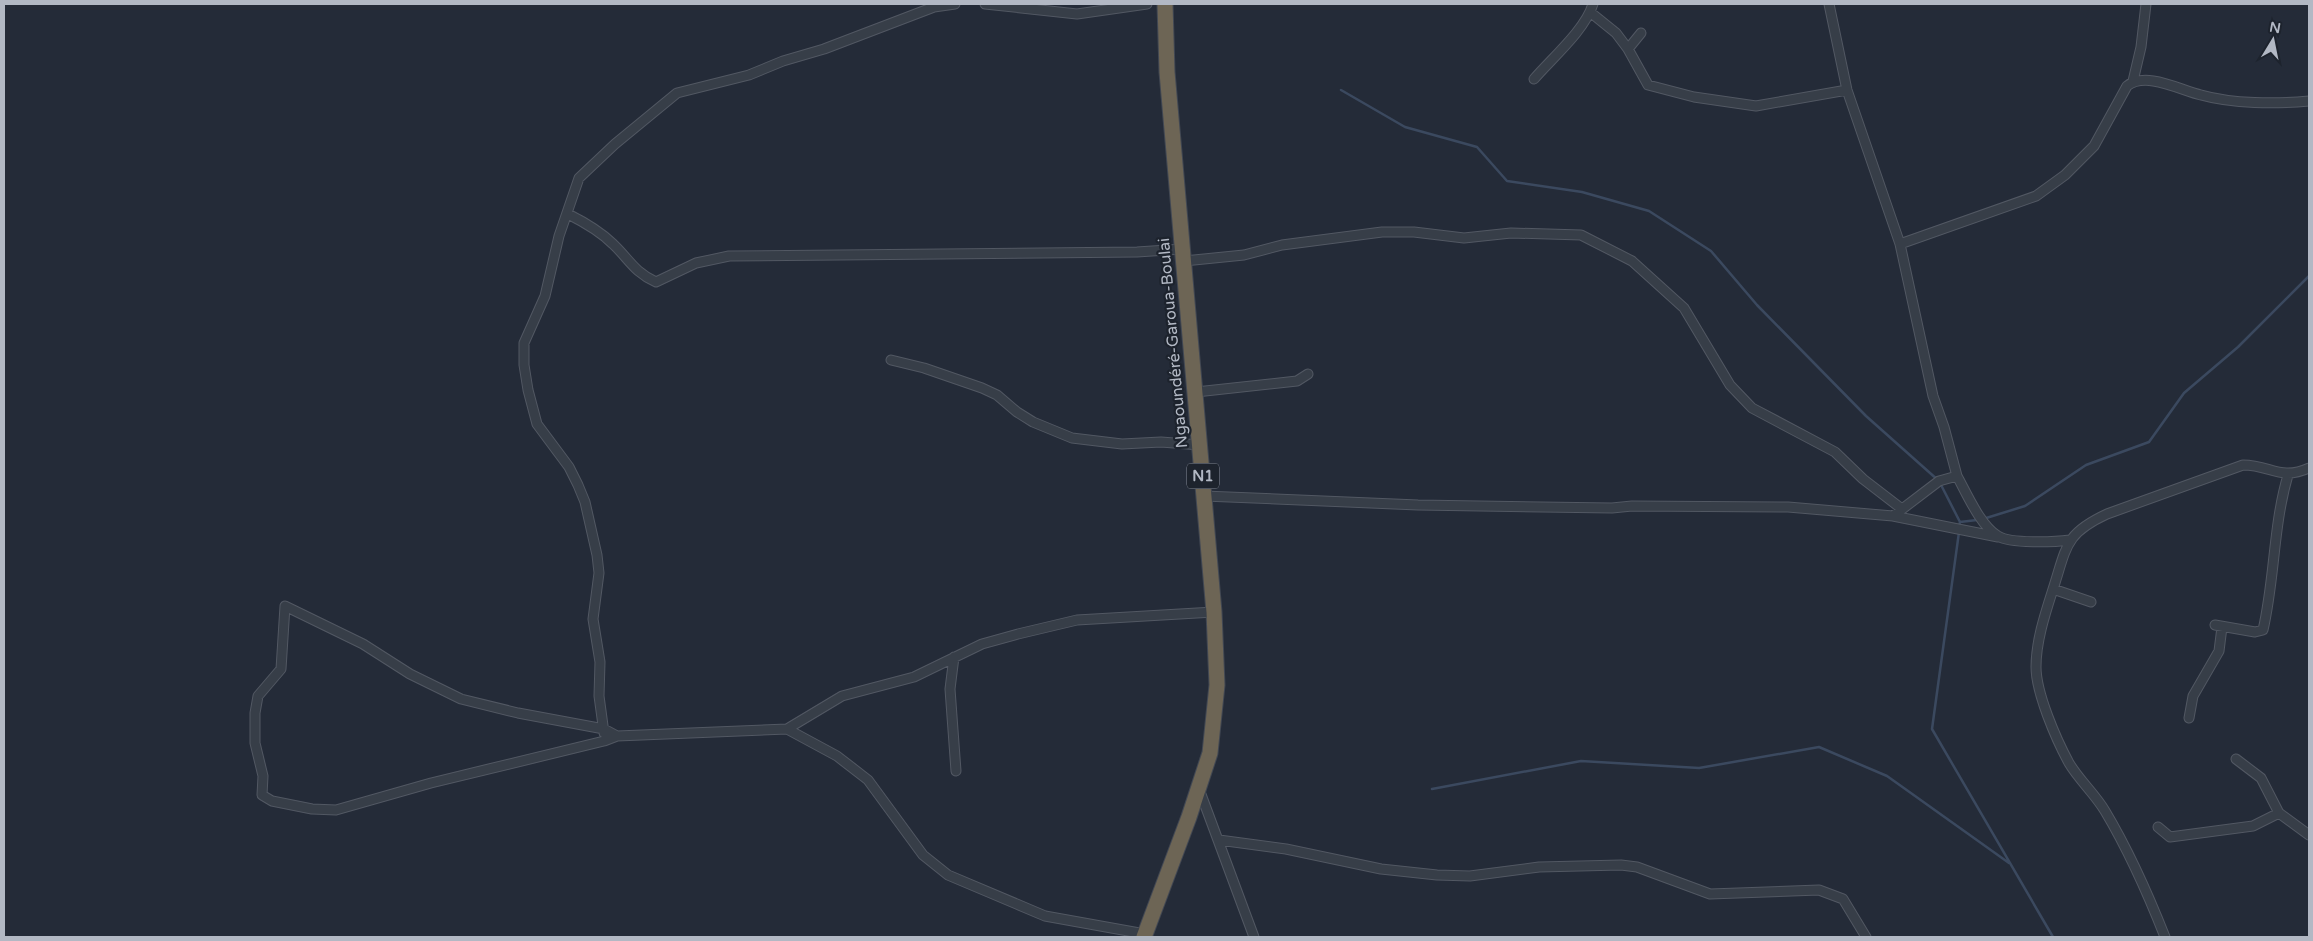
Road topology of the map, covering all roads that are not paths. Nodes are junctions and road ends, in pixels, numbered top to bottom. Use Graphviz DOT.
graph roads {
  1 [pos="954,4"];
  2 [pos="985,4"];
  3 [pos="1147,4"];
  4 [pos="1165,4"];
  5 [pos="1829,4"];
  6 [pos="2146,4"];
  7 [pos="1591,8"];
  8 [pos="1641,33"];
  9 [pos="1628,49"];
  10 [pos="1534,79"];
  11 [pos="2133,81"];
  12 [pos="1848,90"];
  13 [pos="2309,101"];
  14 [pos="568,214"];
  15 [pos="1900,244"];
  16 [pos="1183,255"];
  17 [pos="891,360"];
  18 [pos="1308,374"];
  19 [pos="1196,392"];
  20 [pos="1200,445"];
  21 [pos="2309,468"];
  22 [pos="2288,475"];
  23 [pos="1957,476"];
  24 [pos="1204,496"];
  25 [pos="1902,509"];
  26 [pos="1893,516"];
  27 [pos="1998,537"];
  28 [pos="2070,540"];
  29 [pos="2053,589"];
  30 [pos="2091,602"];
  31 [pos="1214,612"];
  32 [pos="954,657"];
  33 [pos="2189,718"];
  34 [pos="604,728"];
  35 [pos="787,729"];
  36 [pos="618,736"];
  37 [pos="604,741"];
  38 [pos="2236,759"];
  39 [pos="956,771"];
  40 [pos="1199,788"];
  41 [pos="2279,813"];
  42 [pos="2158,827"];
  43 [pos="2309,835"];
  44 [pos="1219,840"];
  45 [pos="1144,936"];
  46 [pos="1254,937"];
  47 [pos="1866,937"];
  48 [pos="2166,937"];
  1 -- 14 [label="street"];
  2 -- 3 [label="street"];
  4 -- 16 [label="highway, Ngaoundéré-Garoua-Boulai / N1"];
  5 -- 12 [label="street"];
  6 -- 11 [label="street"];
  7 -- 9 [label="street"];
  7 -- 10 [label="street"];
  8 -- 9 [label="street"];
  9 -- 12 [label="street"];
  11 -- 13 [label="street"];
  11 -- 15 [label="street"];
  12 -- 15 [label="street"];
  14 -- 16 [label="street"];
  14 -- 34 [label="street"];
  15 -- 23 [label="street"];
  16 -- 19 [label="highway, Ngaoundéré-Garoua-Boulai / N1"];
  16 -- 25 [label="street"];
  17 -- 20 [label="street"];
  18 -- 19 [label="street"];
  19 -- 20 [label="highway, Ngaoundéré-Garoua-Boulai / N1"];
  20 -- 24 [label="highway, Ngaoundéré-Garoua-Boulai / N1"];
  21 -- 22 [label="street"];
  22 -- 28 [label="street"];
  22 -- 33 [label="street"];
  23 -- 25 [label="street"];
  23 -- 27 [label="street"];
  24 -- 26 [label="street"];
  24 -- 31 [label="highway, Ngaoundéré-Garoua-Boulai / N1"];
  25 -- 26 [label="street"];
  26 -- 27 [label="street"];
  27 -- 28 [label="street"];
  28 -- 29 [label="street"];
  29 -- 30 [label="street"];
  29 -- 48 [label="street"];
  31 -- 32 [label="street"];
  31 -- 40 [label="highway, Ngaoundéré-Garoua-Boulai / N1"];
  32 -- 35 [label="street"];
  32 -- 39 [label="street"];
  34 -- 36 [label="street"];
  34 -- 37 [label="street"];
  34 -- 37 [label="street"];
  35 -- 36 [label="street"];
  35 -- 45 [label="street"];
  36 -- 37 [label="street"];
  38 -- 41 [label="street"];
  40 -- 44 [label="street"];
  40 -- 45 [label="highway, Ngaoundéré-Garoua-Boulai / N1"];
  41 -- 42 [label="street"];
  41 -- 43 [label="street"];
  44 -- 46 [label="street"];
  44 -- 47 [label="street"];
}
